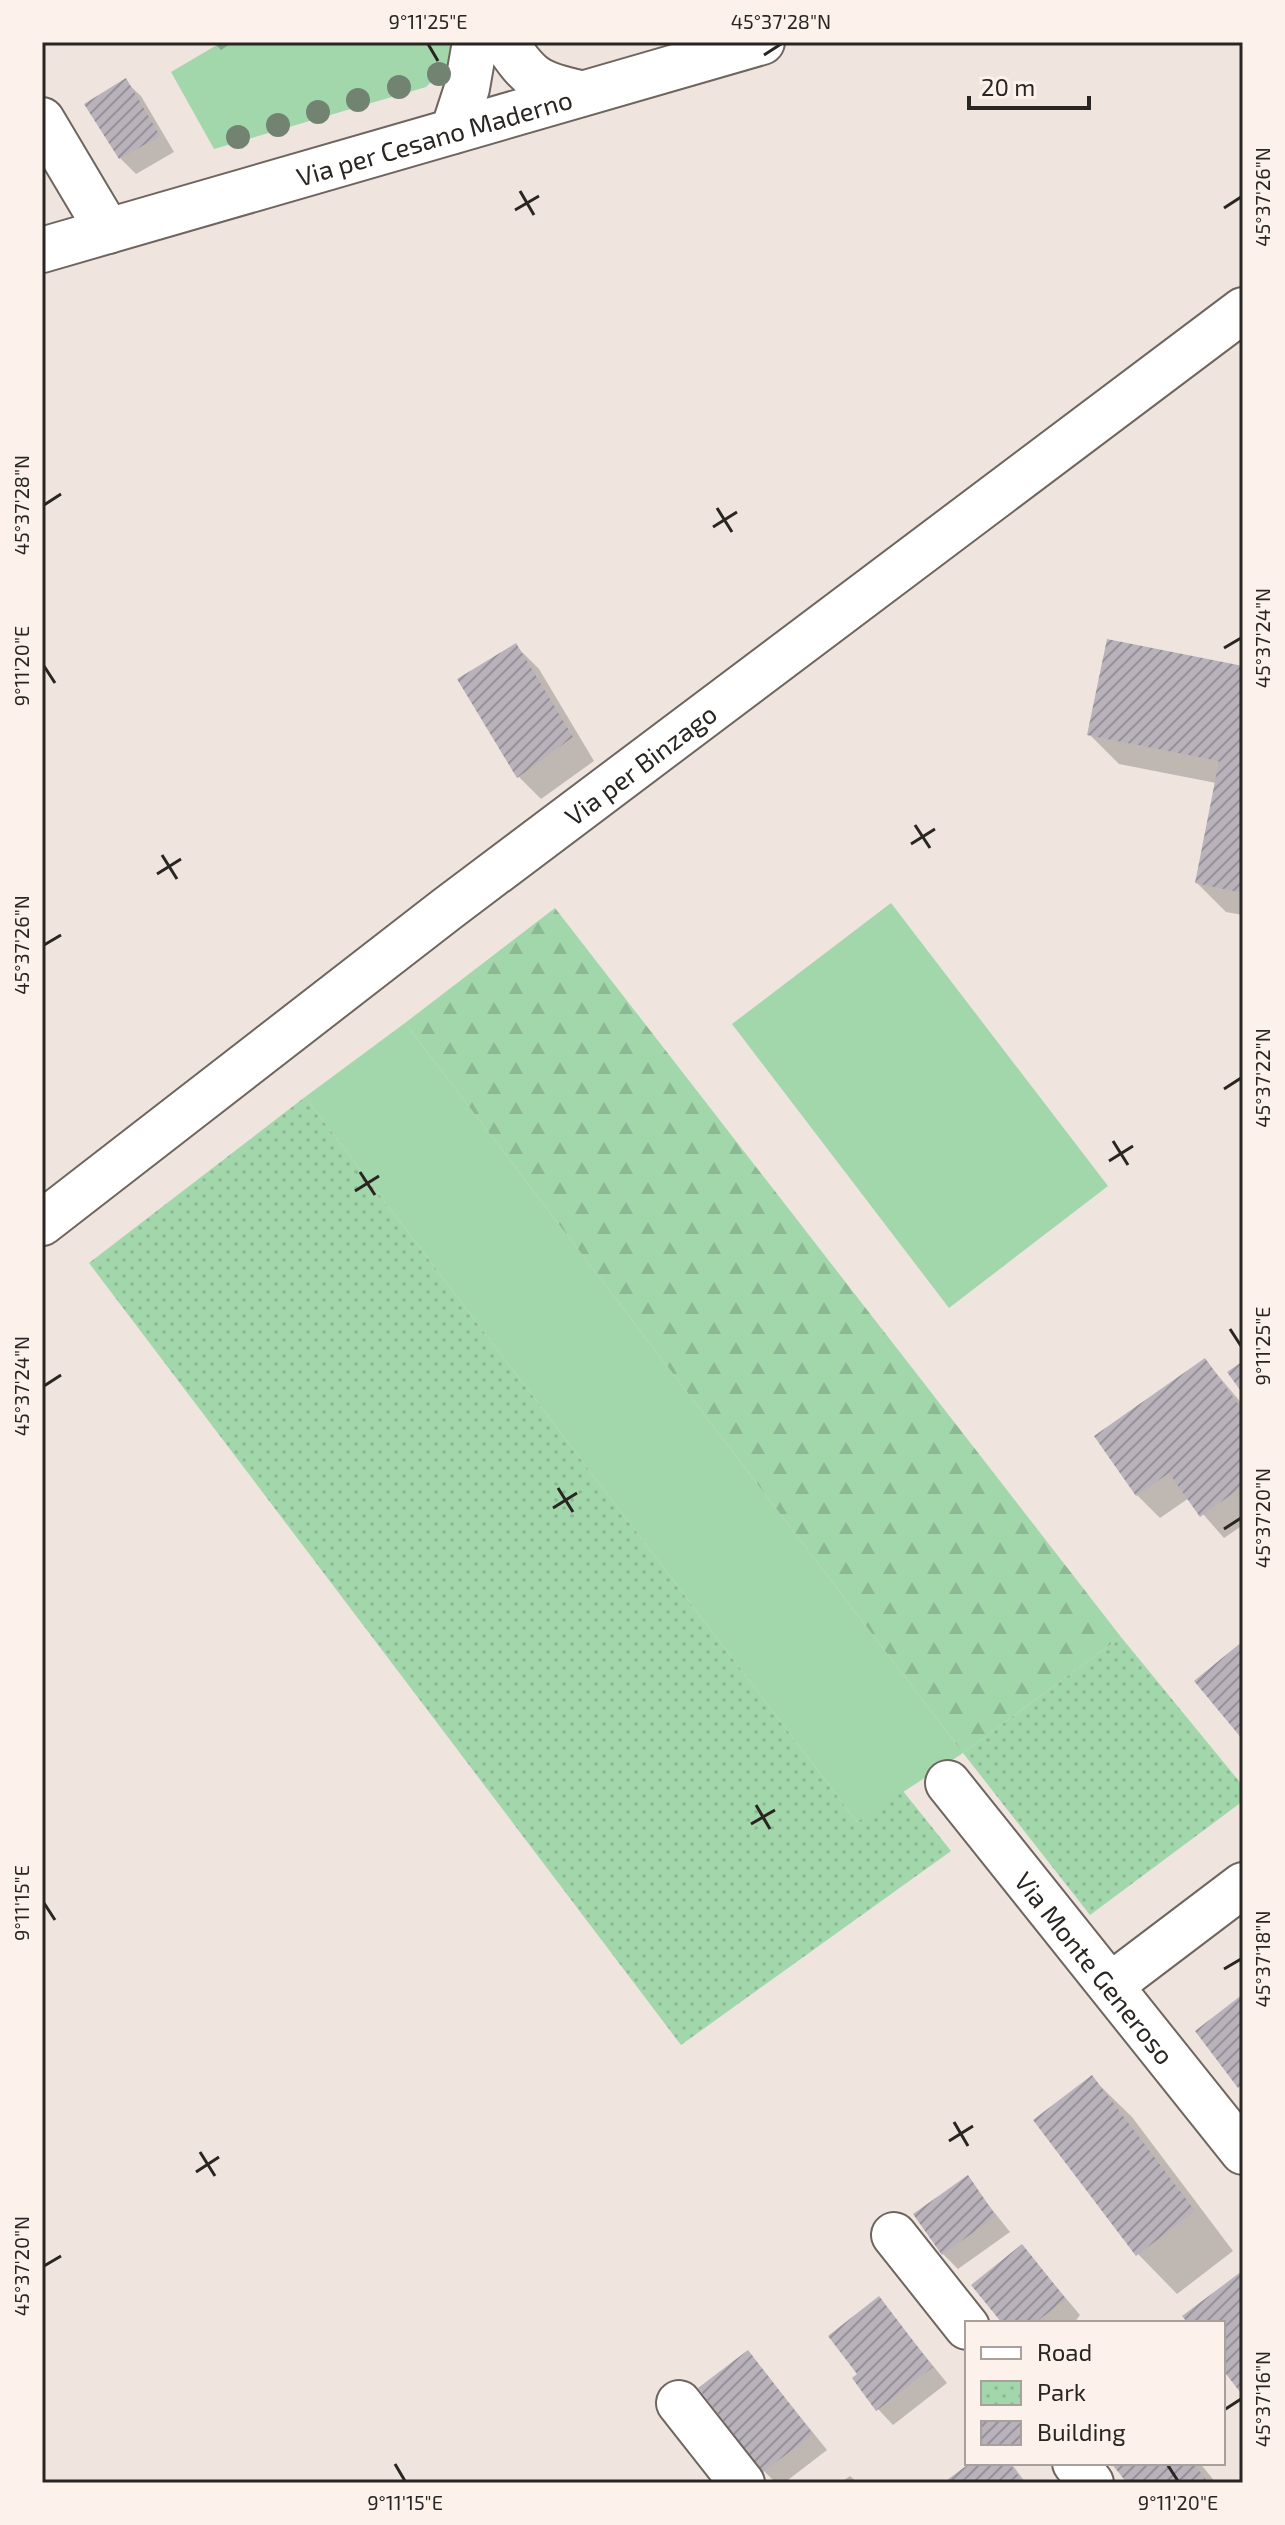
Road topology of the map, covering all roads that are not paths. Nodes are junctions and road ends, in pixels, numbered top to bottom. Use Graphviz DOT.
graph roads {
  1 [pos="475,42"];
  2 [pos="505,42"];
  3 [pos="762,42"];
  4 [pos="580,93"];
  5 [pos="42,120"];
  6 [pos="453,131"];
  7 [pos="108,231"];
  8 [pos="42,250"];
  9 [pos="1243,310"];
  10 [pos="42,1223"];
  11 [pos="948,1783"];
  12 [pos="1243,1885"];
  13 [pos="1111,1985"];
  14 [pos="1243,2152"];
  15 [pos="894,2235"];
  16 [pos="965,2324"];
  17 [pos="679,2403"];
  18 [pos="1077,2465"];
  19 [pos="742,2483"];
  20 [pos="1091,2483"];
  1 -- 6 [label="street"];
  2 -- 4 [label="street"];
  3 -- 4 [label="street, Via per Cesano Maderno"];
  4 -- 6 [label="street, Via per Cesano Maderno"];
  5 -- 7 [label="street"];
  6 -- 7 [label="street, Via per Cesano Maderno"];
  7 -- 8 [label="street, Via per Cesano Maderno"];
  9 -- 10 [label="street, Via per Binzago"];
  11 -- 13 [label="street, Via Monte Generoso"];
  12 -- 13 [label="street"];
  13 -- 14 [label="street, Via Monte Generoso"];
  15 -- 16 [label="street"];
  17 -- 19 [label="street"];
  18 -- 20 [label="street"];
}
